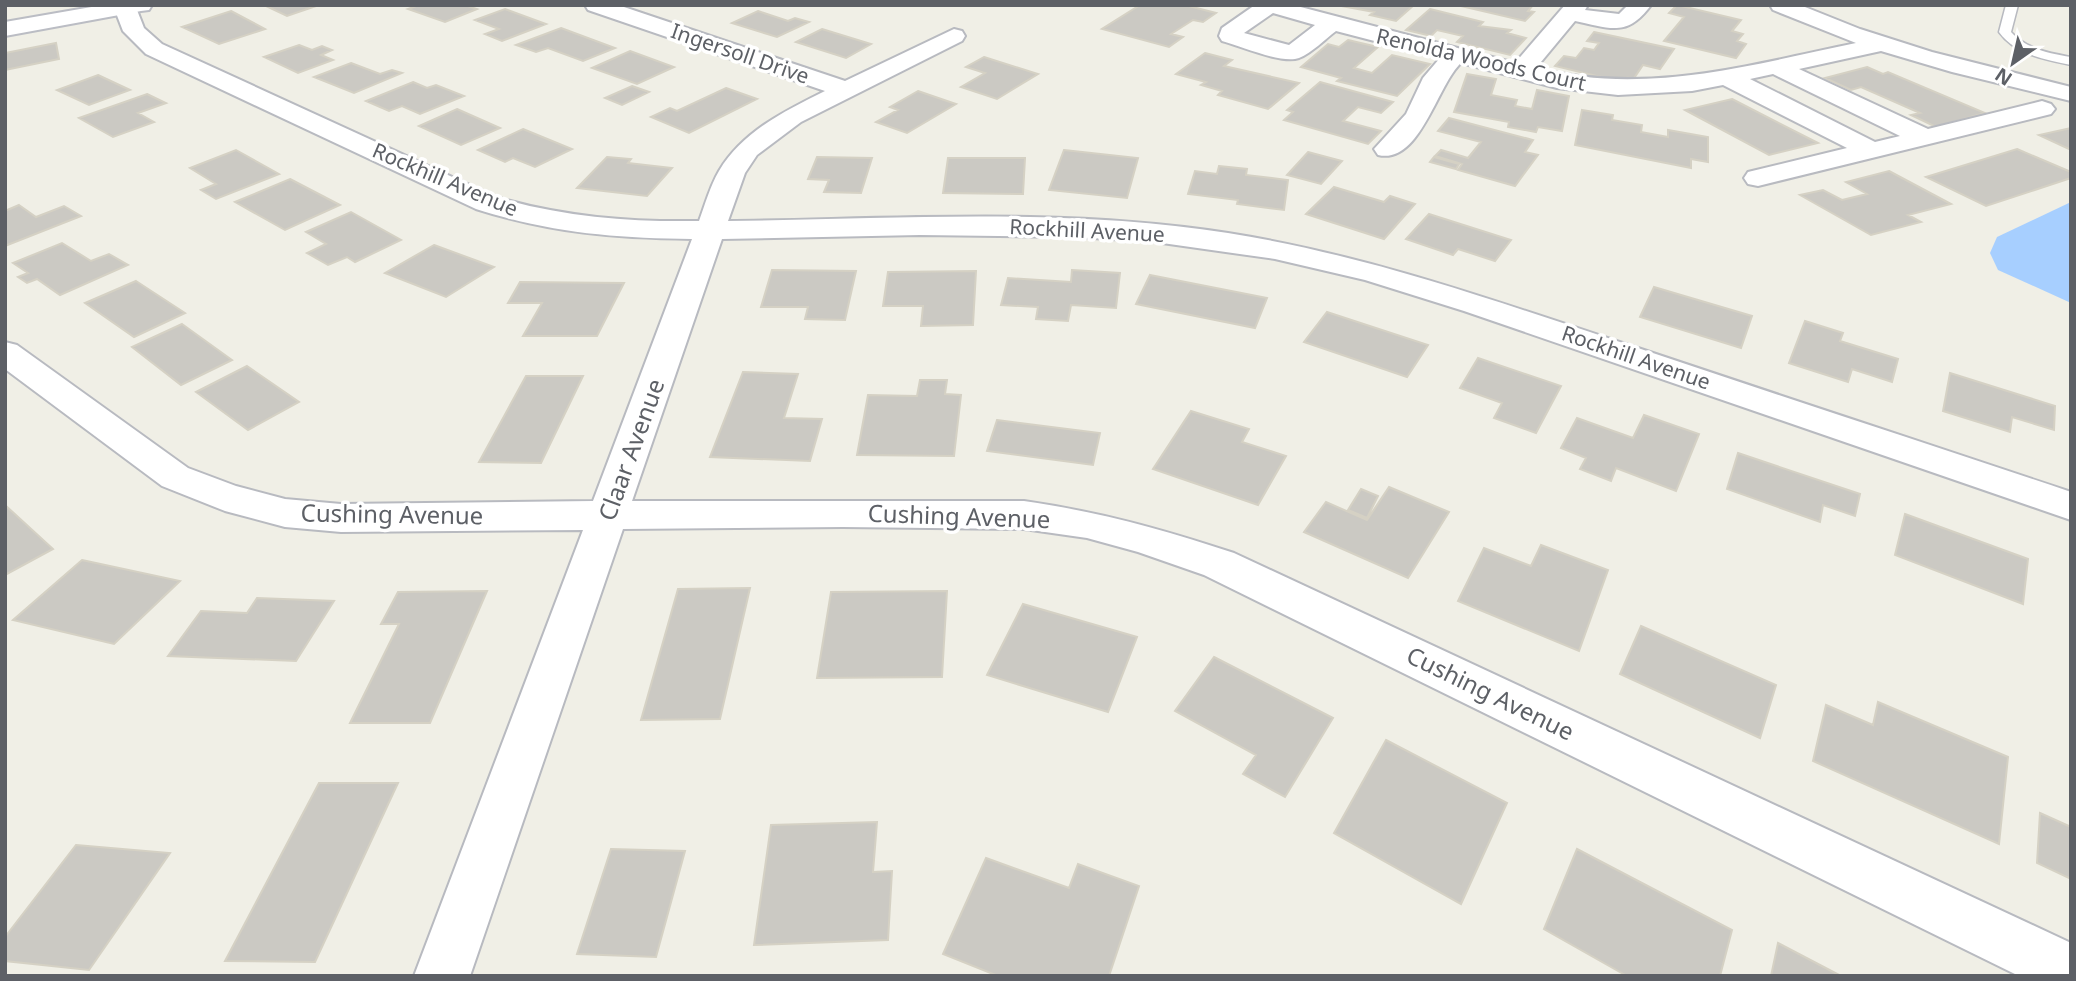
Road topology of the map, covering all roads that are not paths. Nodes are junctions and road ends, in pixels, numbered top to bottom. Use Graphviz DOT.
graph roads {
  1 [pos="64,5"];
  2 [pos="596,5"];
  3 [pos="1640,5"];
  4 [pos="1781,5"];
  5 [pos="2012,5"];
  6 [pos="130,6"];
  7 [pos="1573,9"];
  8 [pos="5,14"];
  9 [pos="1332,23"];
  10 [pos="5,29"];
  11 [pos="954,36"];
  12 [pos="1878,45"];
  13 [pos="1456,56"];
  14 [pos="2071,61"];
  15 [pos="1777,67"];
  16 [pos="1520,72"];
  17 [pos="1727,77"];
  18 [pos="844,89"];
  19 [pos="2071,94"];
  20 [pos="2042,109"];
  21 [pos="1926,138"];
  22 [pos="1387,149"];
  23 [pos="1871,150"];
  24 [pos="1758,178"];
  25 [pos="710,230"];
  26 [pos="5,352"];
  27 [pos="2071,506"];
  28 [pos="607,517"];
  29 [pos="2071,972"];
  30 [pos="442,976"];
  1 -- 8 [label="street"];
  2 -- 18 [label="street, Ingersoll Drive"];
  3 -- 7 [label="street"];
  4 -- 12 [label="street"];
  5 -- 14 [label="lane"];
  6 -- 10 [label="street"];
  6 -- 25 [label="street, Rockhill Avenue"];
  7 -- 16 [label="street"];
  9 -- 13 [label="street, Renolda Woods Court"];
  11 -- 18 [label="street, Claar Avenue"];
  12 -- 15 [label="street, Renolda Woods Court"];
  12 -- 19 [label="street"];
  13 -- 16 [label="street, Renolda Woods Court"];
  13 -- 22 [label="street"];
  15 -- 17 [label="street, Renolda Woods Court"];
  15 -- 21 [label="street"];
  16 -- 17 [label="street, Renolda Woods Court"];
  17 -- 23 [label="street"];
  18 -- 25 [label="street, Claar Avenue"];
  20 -- 21 [label="street"];
  21 -- 23 [label="street"];
  23 -- 24 [label="street"];
  25 -- 27 [label="street, Rockhill Avenue"];
  25 -- 28 [label="street, Claar Avenue"];
  26 -- 28 [label="street, Cushing Avenue"];
  28 -- 29 [label="street, Cushing Avenue"];
  28 -- 30 [label="street, Claar Avenue"];
}
